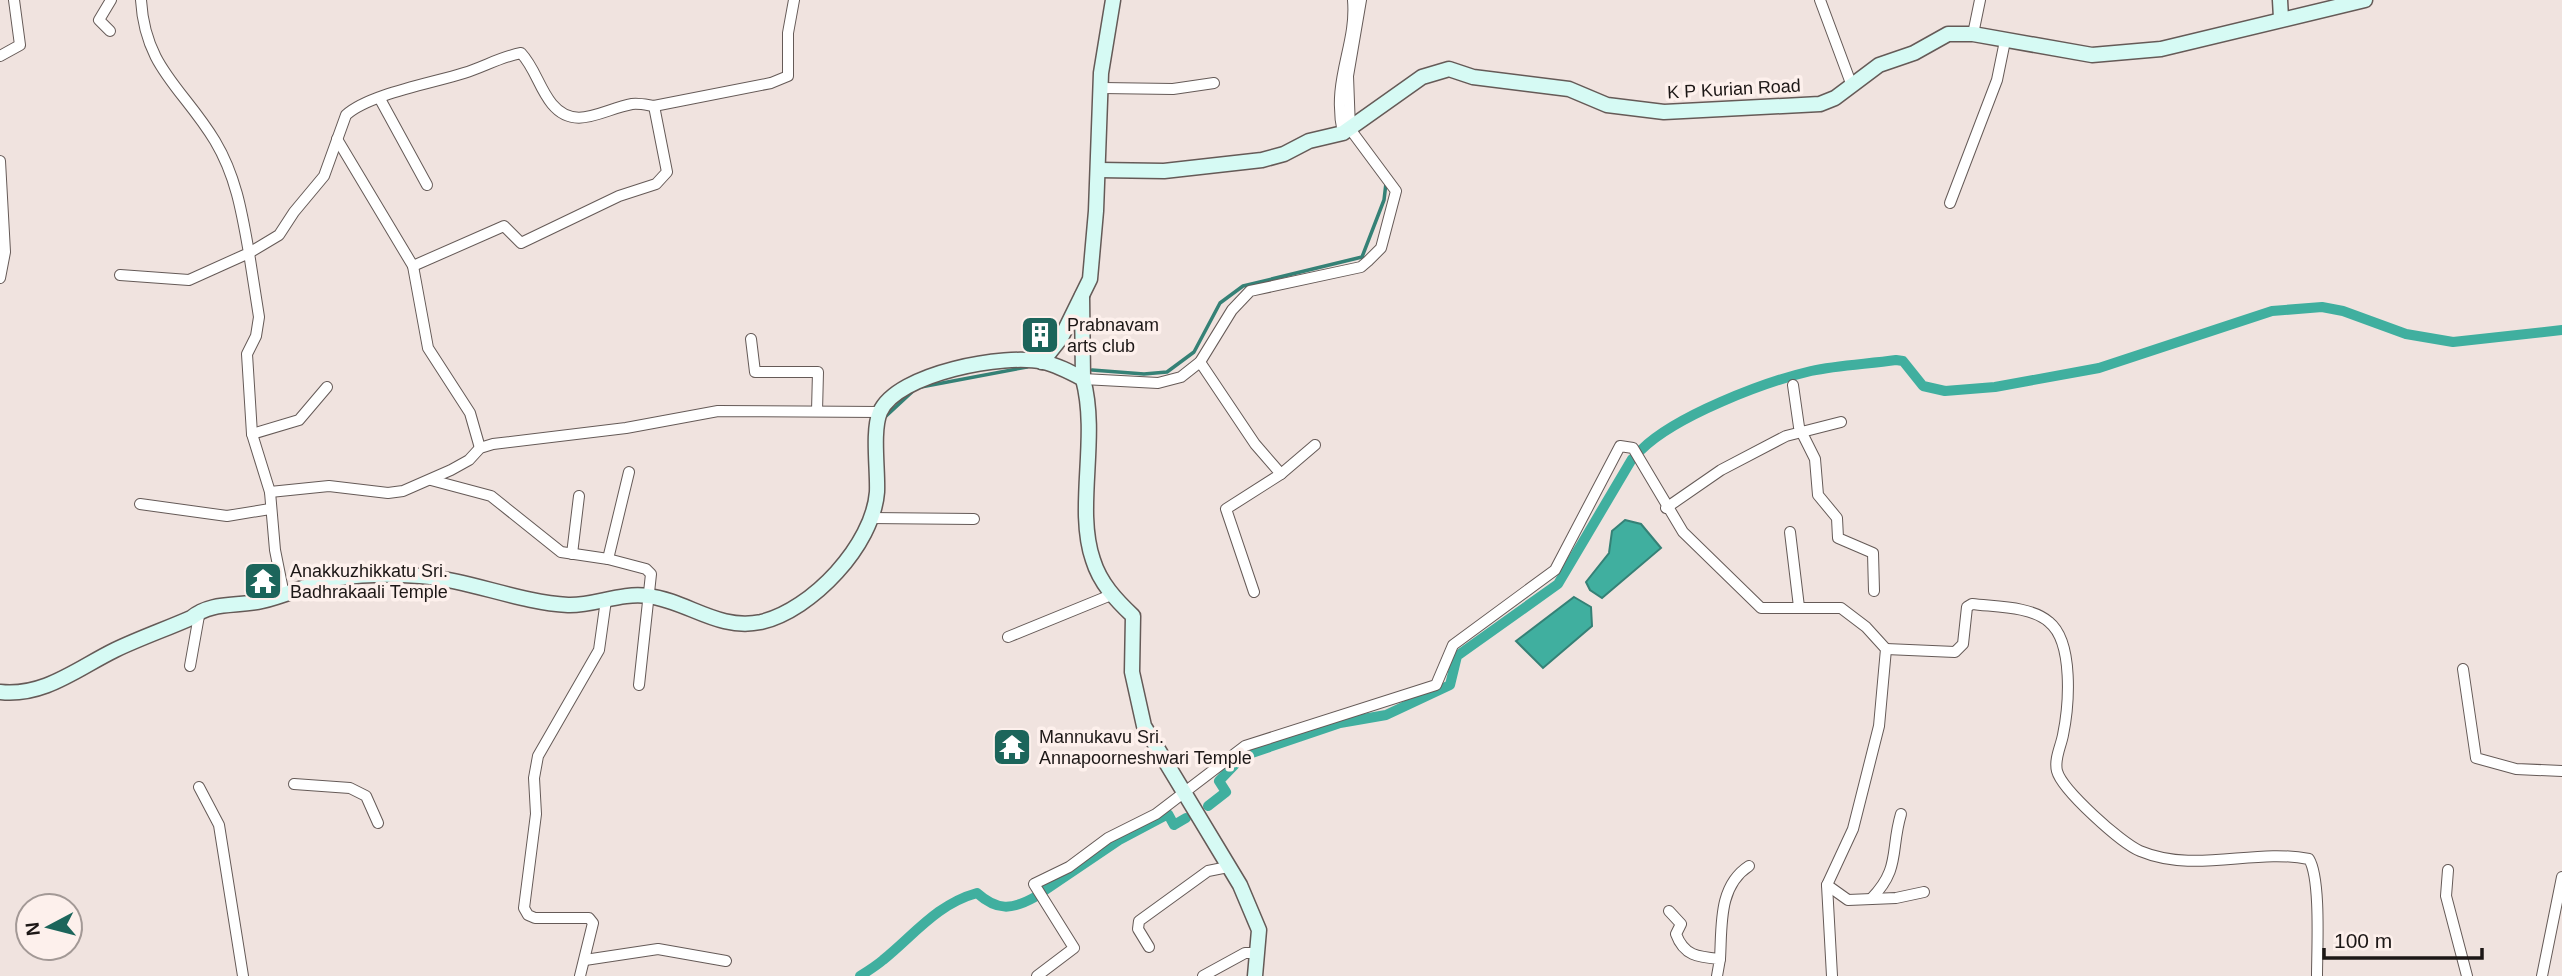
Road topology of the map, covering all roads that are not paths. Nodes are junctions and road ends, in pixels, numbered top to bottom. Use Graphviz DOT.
graph roads {
  1 [pos="14,0"];
  2 [pos="111,0"];
  3 [pos="141,0"];
  4 [pos="794,0"];
  5 [pos="1113,0"];
  6 [pos="1353,0"];
  7 [pos="1361,0"];
  8 [pos="1820,0"];
  9 [pos="1980,0"];
  10 [pos="2280,0"];
  11 [pos="2365,0"];
  12 [pos="2281,18"];
  13 [pos="110,31"];
  14 [pos="1973,34"];
  15 [pos="2005,41"];
  16 [pos="0,56"];
  17 [pos="1214,83"];
  18 [pos="1852,86"];
  19 [pos="1102,88"];
  20 [pos="380,99"];
  21 [pos="654,106"];
  22 [pos="1347,131"];
  23 [pos="337,139"];
  24 [pos="0,161"];
  25 [pos="1098,170"];
  26 [pos="427,185"];
  27 [pos="1950,203"];
  28 [pos="249,253"];
  29 [pos="413,266"];
  30 [pos="120,275"];
  31 [pos="0,278"];
  32 [pos="1082,296"];
  33 [pos="751,340"];
  34 [pos="1042,362"];
  35 [pos="1200,362"];
  36 [pos="1083,379"];
  37 [pos="1793,385"];
  38 [pos="327,387"];
  39 [pos="817,411"];
  40 [pos="880,412"];
  41 [pos="1841,422"];
  42 [pos="1803,432"];
  43 [pos="252,434"];
  44 [pos="1315,445"];
  45 [pos="480,448"];
  46 [pos="629,472"];
  47 [pos="1281,474"];
  48 [pos="431,480"];
  49 [pos="270,492"];
  50 [pos="579,496"];
  51 [pos="140,504"];
  52 [pos="1666,508"];
  53 [pos="270,509"];
  54 [pos="870,518"];
  55 [pos="974,519"];
  56 [pos="1790,532"];
  57 [pos="572,554"];
  58 [pos="608,559"];
  59 [pos="1874,591"];
  60 [pos="1254,592"];
  61 [pos="284,594"];
  62 [pos="1111,595"];
  63 [pos="646,596"];
  64 [pos="606,600"];
  65 [pos="1800,607"];
  66 [pos="200,610"];
  67 [pos="1008,637"];
  68 [pos="1886,649"];
  69 [pos="190,666"];
  70 [pos="2463,669"];
  71 [pos="639,685"];
  72 [pos="0,692"];
  73 [pos="2562,771"];
  74 [pos="294,784"];
  75 [pos="199,787"];
  76 [pos="1187,799"];
  77 [pos="1901,814"];
  78 [pos="378,823"];
  79 [pos="1749,866"];
  80 [pos="1228,867"];
  81 [pos="2448,870"];
  82 [pos="2562,877"];
  83 [pos="1828,885"];
  84 [pos="1924,892"];
  85 [pos="1871,899"];
  86 [pos="1670,911"];
  87 [pos="1149,947"];
  88 [pos="1257,953"];
  89 [pos="1720,959"];
  90 [pos="585,960"];
  91 [pos="726,961"];
  92 [pos="243,976"];
  93 [pos="580,976"];
  94 [pos="1037,976"];
  95 [pos="1203,976"];
  96 [pos="1255,976"];
  97 [pos="1717,976"];
  98 [pos="1832,976"];
  99 [pos="2317,976"];
  100 [pos="2467,976"];
  101 [pos="2542,976"];
  1 -- 16 [label="street"];
  2 -- 13 [label="street"];
  3 -- 28 [label="street"];
  4 -- 21 [label="street"];
  5 -- 19 [label="street"];
  6 -- 22 [label="street"];
  7 -- 22 [label="street"];
  8 -- 18 [label="street"];
  9 -- 14 [label="street"];
  10 -- 12 [label="street"];
  11 -- 12 [label="street, K P Kurian Road"];
  12 -- 15 [label="street, K P Kurian Road"];
  14 -- 15 [label="street, K P Kurian Road"];
  14 -- 18 [label="street, K P Kurian Road"];
  15 -- 27 [label="street"];
  17 -- 19 [label="street"];
  18 -- 22 [label="street, K P Kurian Road"];
  19 -- 25 [label="street"];
  20 -- 21 [label="street"];
  20 -- 23 [label="street"];
  20 -- 26 [label="street"];
  21 -- 29 [label="street"];
  22 -- 25 [label="street, K P Kurian Road"];
  22 -- 35 [label="street"];
  23 -- 28 [label="street"];
  23 -- 29 [label="street"];
  24 -- 31 [label="street"];
  25 -- 32 [label="street"];
  28 -- 30 [label="street"];
  28 -- 43 [label="street"];
  29 -- 45 [label="street"];
  32 -- 34 [label="street"];
  32 -- 36 [label="street"];
  33 -- 39 [label="street"];
  34 -- 36 [label="street"];
  34 -- 40 [label="street"];
  35 -- 36 [label="street"];
  35 -- 47 [label="street"];
  36 -- 62 [label="street"];
  37 -- 42 [label="street"];
  38 -- 43 [label="street"];
  39 -- 40 [label="street"];
  39 -- 45 [label="street"];
  40 -- 54 [label="street"];
  41 -- 42 [label="street"];
  42 -- 52 [label="street"];
  42 -- 59 [label="street"];
  43 -- 49 [label="street"];
  44 -- 47 [label="street"];
  45 -- 48 [label="street"];
  46 -- 58 [label="street"];
  47 -- 60 [label="street"];
  48 -- 49 [label="street"];
  48 -- 57 [label="street"];
  49 -- 53 [label="street"];
  50 -- 57 [label="street"];
  51 -- 53 [label="street"];
  52 -- 65 [label="street"];
  52 -- 76 [label="street"];
  53 -- 61 [label="street"];
  54 -- 55 [label="street"];
  54 -- 63 [label="street"];
  56 -- 65 [label="street"];
  57 -- 58 [label="street"];
  58 -- 63 [label="street"];
  61 -- 64 [label="street"];
  61 -- 66 [label="street"];
  62 -- 67 [label="street"];
  62 -- 76 [label="street"];
  63 -- 64 [label="street"];
  63 -- 71 [label="street"];
  64 -- 90 [label="street"];
  65 -- 68 [label="street"];
  66 -- 69 [label="street"];
  66 -- 72 [label="street"];
  68 -- 83 [label="street"];
  68 -- 99 [label="street"];
  70 -- 73 [label="street"];
  74 -- 78 [label="street"];
  75 -- 92 [label="street"];
  76 -- 80 [label="street"];
  76 -- 94 [label="street"];
  77 -- 85 [label="street"];
  79 -- 89 [label="street"];
  80 -- 87 [label="street"];
  80 -- 88 [label="street"];
  81 -- 100 [label="street"];
  82 -- 101 [label="street"];
  83 -- 85 [label="street"];
  83 -- 98 [label="street"];
  84 -- 85 [label="street"];
  86 -- 89 [label="street"];
  88 -- 95 [label="street"];
  88 -- 96 [label="street"];
  89 -- 97 [label="street"];
  90 -- 91 [label="street"];
  90 -- 93 [label="street"];
}
